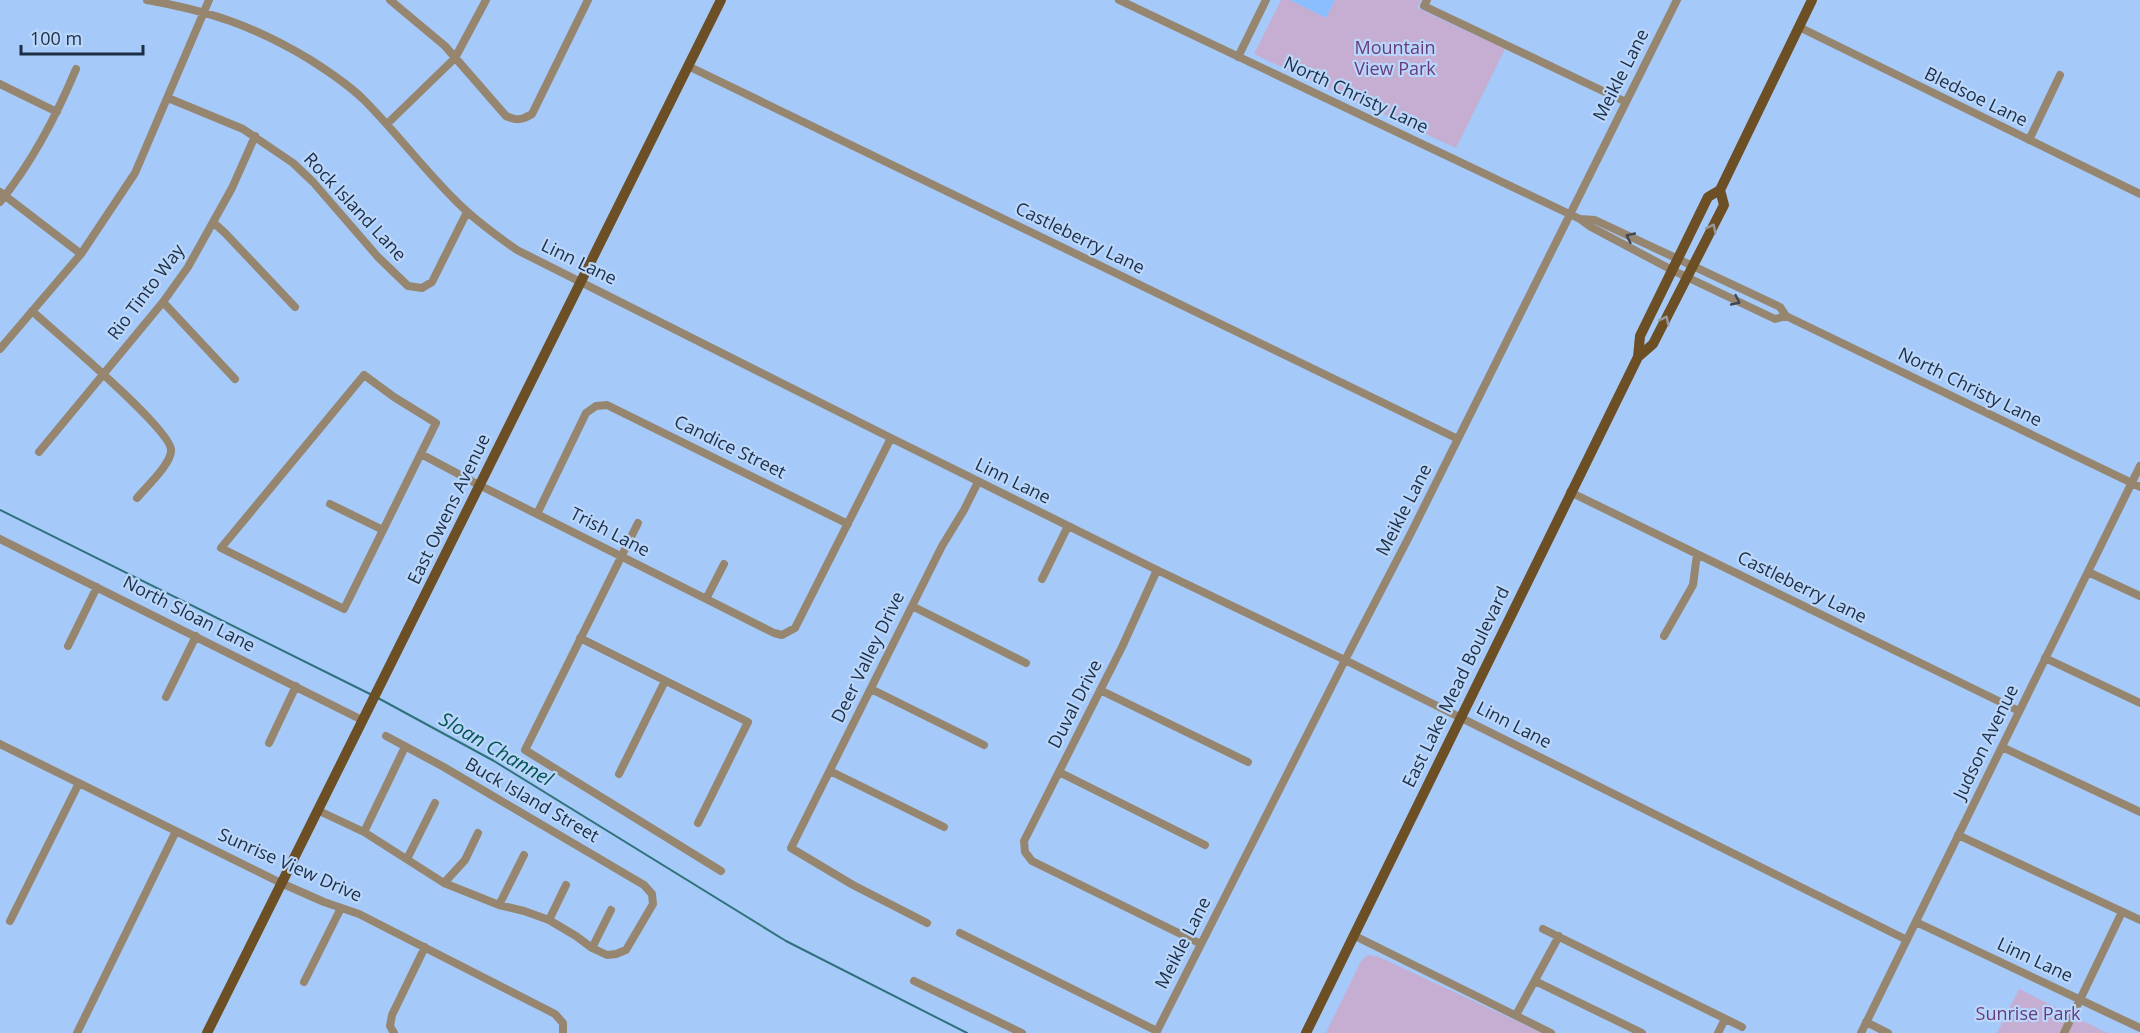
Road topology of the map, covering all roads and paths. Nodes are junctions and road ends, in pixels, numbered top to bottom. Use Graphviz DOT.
graph roads {
  1 [pos="147,0"];
  2 [pos="209,0"];
  3 [pos="390,0"];
  4 [pos="486,0"];
  5 [pos="588,0"];
  6 [pos="721,0"];
  7 [pos="1119,0"];
  8 [pos="1266,0"];
  9 [pos="1427,0"];
  10 [pos="1677,0"];
  11 [pos="1812,0"];
  12 [pos="204,12"];
  13 [pos="1799,27"];
  14 [pos="1238,57"];
  15 [pos="455,58"];
  16 [pos="687,66"];
  17 [pos="76,69"];
  18 [pos="2060,75"];
  19 [pos="0,84"];
  20 [pos="168,98"];
  21 [pos="1626,102"];
  22 [pos="57,112"];
  23 [pos="387,124"];
  24 [pos="255,136"];
  25 [pos="2029,141"];
  26 [pos="1720,190"];
  27 [pos="2140,194"];
  28 [pos="2,196"];
  29 [pos="467,212"];
  30 [pos="1569,214"];
  31 [pos="1580,219"];
  32 [pos="214,224"];
  33 [pos="81,254"];
  34 [pos="1678,259"];
  35 [pos="1693,266"];
  36 [pos="1672,270"];
  37 [pos="1687,277"];
  38 [pos="580,280"];
  39 [pos="163,302"];
  40 [pos="295,307"];
  41 [pos="32,311"];
  42 [pos="1786,316"];
  43 [pos="0,349"];
  44 [pos="1638,357"];
  45 [pos="105,374"];
  46 [pos="235,379"];
  47 [pos="891,438"];
  48 [pos="1458,439"];
  49 [pos="39,452"];
  50 [pos="421,454"];
  51 [pos="2140,466"];
  52 [pos="978,482"];
  53 [pos="479,485"];
  54 [pos="2136,485"];
  55 [pos="1570,492"];
  56 [pos="137,498"];
  57 [pos="330,504"];
  58 [pos="537,514"];
  59 [pos="638,523"];
  60 [pos="848,524"];
  61 [pos="1068,526"];
  62 [pos="383,530"];
  63 [pos="0,539"];
  64 [pos="1697,554"];
  65 [pos="621,556"];
  66 [pos="724,564"];
  67 [pos="1157,570"];
  68 [pos="2088,572"];
  69 [pos="1042,579"];
  70 [pos="97,587"];
  71 [pos="2140,596"];
  72 [pos="706,599"];
  73 [pos="912,606"];
  74 [pos="196,636"];
  75 [pos="1664,636"];
  76 [pos="580,638"];
  77 [pos="68,646"];
  78 [pos="2045,658"];
  79 [pos="1345,660"];
  80 [pos="1026,663"];
  81 [pos="666,681"];
  82 [pos="296,686"];
  83 [pos="871,689"];
  84 [pos="1100,690"];
  85 [pos="166,697"];
  86 [pos="2140,703"];
  87 [pos="2019,711"];
  88 [pos="1460,717"];
  89 [pos="362,720"];
  90 [pos="386,736"];
  91 [pos="268,743"];
  92 [pos="0,744"];
  93 [pos="984,745"];
  94 [pos="405,747"];
  95 [pos="2002,747"];
  96 [pos="1248,762"];
  97 [pos="830,771"];
  98 [pos="1059,772"];
  99 [pos="619,774"];
  100 [pos="78,783"];
  101 [pos="435,803"];
  102 [pos="317,810"];
  103 [pos="2140,812"];
  104 [pos="698,823"];
  105 [pos="944,827"];
  106 [pos="176,831"];
  107 [pos="364,832"];
  108 [pos="478,833"];
  109 [pos="1959,835"];
  110 [pos="1205,845"];
  111 [pos="524,855"];
  112 [pos="407,859"];
  113 [pos="721,871"];
  114 [pos="281,883"];
  115 [pos="444,883"];
  116 [pos="567,885"];
  117 [pos="499,905"];
  118 [pos="341,908"];
  119 [pos="611,910"];
  120 [pos="2122,912"];
  121 [pos="549,920"];
  122 [pos="2140,920"];
  123 [pos="10,921"];
  124 [pos="1916,922"];
  125 [pos="927,923"];
  126 [pos="1543,929"];
  127 [pos="960,933"];
  128 [pos="1353,935"];
  129 [pos="1559,936"];
  130 [pos="1907,940"];
  131 [pos="1201,944"];
  132 [pos="425,947"];
  133 [pos="592,948"];
  134 [pos="914,981"];
  135 [pos="1535,981"];
  136 [pos="304,982"];
  137 [pos="2079,999"];
  138 [pos="1516,1015"];
  139 [pos="1725,1019"];
  140 [pos="1866,1022"];
  141 [pos="1742,1027"];
  142 [pos="2140,1028"];
  143 [pos="392,1030"];
  144 [pos="1157,1032"];
  145 [pos="77,1033"];
  146 [pos="207,1033"];
  147 [pos="563,1033"];
  148 [pos="1022,1033"];
  149 [pos="1306,1033"];
  150 [pos="1551,1033"];
  151 [pos="1642,1033"];
  152 [pos="1718,1033"];
  153 [pos="1861,1033"];
  154 [pos="1888,1033"];
  155 [pos="2064,1033"];
  1 -- 12 [label="street, Linn Lane"];
  2 -- 12 [label="street"];
  3 -- 15 [label="street"];
  4 -- 15 [label="street"];
  5 -- 15 [label="street"];
  6 -- 16 [label="main road, East Owens Avenue"];
  7 -- 14 [label="street, North Christy Lane"];
  8 -- 14 [label="street"];
  9 -- 21 [label="street"];
  10 -- 21 [label="street, Meikle Lane"];
  11 -- 13 [label="main road, East Lake Mead Boulevard"];
  12 -- 20 [label="street"];
  12 -- 23 [label="street, Linn Lane"];
  13 -- 25 [label="street, Bledsoe Lane"];
  13 -- 26 [label="main road, East Lake Mead Boulevard"];
  14 -- 30 [label="street, North Christy Lane"];
  15 -- 23 [label="street"];
  16 -- 38 [label="main road, East Owens Avenue"];
  16 -- 48 [label="street, Castleberry Lane"];
  17 -- 22 [label="street"];
  18 -- 25 [label="street"];
  19 -- 22 [label="street"];
  20 -- 24 [label="street, Rock Island Lane"];
  20 -- 33 [label="street"];
  21 -- 30 [label="street, Meikle Lane"];
  22 -- 28 [label="street"];
  23 -- 29 [label="street, Linn Lane"];
  24 -- 29 [label="street, Rock Island Lane"];
  24 -- 32 [label="street, Rio Tinto Way"];
  25 -- 27 [label="street, Bledsoe Lane"];
  26 -- 34 [label="main road, East Lake Mead Boulevard"];
  35 -- 26 [label="main road, East Lake Mead Boulevard, one-way"];
  28 -- 33 [label="street"];
  29 -- 38 [label="street, Linn Lane"];
  30 -- 31 [label="street, North Christy Lane"];
  30 -- 48 [label="street, Meikle Lane"];
  34 -- 31 [label="street, North Christy Lane, one-way"];
  31 -- 36 [label="street, North Christy Lane"];
  32 -- 39 [label="street, Rio Tinto Way"];
  32 -- 40 [label="street"];
  33 -- 41 [label="street"];
  34 -- 35 [label="street, North Christy Lane"];
  34 -- 36 [label="main road, East Lake Mead Boulevard"];
  35 -- 37 [label="main road, East Lake Mead Boulevard"];
  35 -- 42 [label="street, North Christy Lane"];
  36 -- 37 [label="street, North Christy Lane"];
  36 -- 44 [label="main road, East Lake Mead Boulevard"];
  37 -- 42 [label="street, North Christy Lane, one-way"];
  44 -- 37 [label="main road, East Lake Mead Boulevard, one-way"];
  38 -- 47 [label="street, Linn Lane"];
  38 -- 53 [label="main road, East Owens Avenue"];
  39 -- 45 [label="street, Rio Tinto Way"];
  39 -- 46 [label="street"];
  41 -- 43 [label="street"];
  41 -- 45 [label="street"];
  42 -- 54 [label="street, North Christy Lane"];
  44 -- 55 [label="main road, East Lake Mead Boulevard"];
  45 -- 49 [label="street, Rio Tinto Way"];
  45 -- 56 [label="street"];
  47 -- 52 [label="street, Linn Lane"];
  47 -- 60 [label="street"];
  48 -- 79 [label="street, Meikle Lane"];
  50 -- 53 [label="street, Trish Lane"];
  50 -- 62 [label="street"];
  50 -- 62 [label="street"];
  51 -- 54 [label="street, Judson Avenue"];
  52 -- 61 [label="street, Linn Lane"];
  52 -- 73 [label="street, Deer Valley Drive"];
  53 -- 58 [label="street, Trish Lane"];
  53 -- 89 [label="main road, East Owens Avenue"];
  54 -- 68 [label="street, Judson Avenue"];
  55 -- 64 [label="street, Castleberry Lane"];
  55 -- 88 [label="main road, East Lake Mead Boulevard"];
  57 -- 62 [label="street"];
  58 -- 60 [label="street, Candice Street"];
  58 -- 65 [label="street, Trish Lane"];
  59 -- 65 [label="street"];
  60 -- 72 [label="street, Trish Lane"];
  61 -- 67 [label="street, Linn Lane"];
  61 -- 69 [label="street"];
  63 -- 70 [label="street, North Sloan Lane"];
  64 -- 75 [label="street"];
  64 -- 87 [label="street, Castleberry Lane"];
  65 -- 72 [label="street, Trish Lane"];
  65 -- 76 [label="street"];
  66 -- 72 [label="street"];
  67 -- 79 [label="street, Linn Lane"];
  67 -- 84 [label="street, Duval Drive"];
  68 -- 71 [label="street"];
  68 -- 78 [label="street, Judson Avenue"];
  70 -- 74 [label="street, North Sloan Lane"];
  70 -- 77 [label="street"];
  73 -- 80 [label="street"];
  73 -- 83 [label="street, Deer Valley Drive"];
  74 -- 82 [label="street, North Sloan Lane"];
  74 -- 85 [label="street"];
  76 -- 81 [label="street"];
  76 -- 113 [label="street"];
  78 -- 86 [label="street"];
  78 -- 87 [label="street, Judson Avenue"];
  79 -- 88 [label="street, Linn Lane"];
  79 -- 131 [label="street, Meikle Lane"];
  81 -- 99 [label="street"];
  81 -- 104 [label="street"];
  82 -- 89 [label="street, North Sloan Lane"];
  82 -- 91 [label="street"];
  83 -- 93 [label="street"];
  83 -- 97 [label="street, Deer Valley Drive"];
  84 -- 96 [label="street"];
  84 -- 98 [label="street, Duval Drive"];
  87 -- 95 [label="street, Judson Avenue"];
  88 -- 128 [label="main road, East Lake Mead Boulevard"];
  88 -- 130 [label="street, Linn Lane"];
  89 -- 102 [label="main road, East Owens Avenue"];
  90 -- 94 [label="street, Buck Island Street"];
  92 -- 100 [label="street, Sunrise View Drive"];
  94 -- 107 [label="street"];
  94 -- 133 [label="street, Buck Island Street"];
  95 -- 103 [label="street"];
  95 -- 109 [label="street, Judson Avenue"];
  97 -- 105 [label="street"];
  97 -- 125 [label="street, Deer Valley Drive"];
  98 -- 110 [label="street"];
  98 -- 131 [label="street, Duval Drive"];
  100 -- 106 [label="street, Sunrise View Drive"];
  100 -- 123 [label="street"];
  101 -- 112 [label="street"];
  102 -- 107 [label="street"];
  102 -- 114 [label="main road, East Owens Avenue"];
  106 -- 114 [label="street, Sunrise View Drive"];
  106 -- 145 [label="street"];
  107 -- 112 [label="street"];
  108 -- 115 [label="street"];
  109 -- 120 [label="street"];
  109 -- 124 [label="street, Judson Avenue"];
  111 -- 117 [label="street"];
  112 -- 115 [label="street"];
  114 -- 118 [label="street, Sunrise View Drive"];
  114 -- 146 [label="main road, East Owens Avenue"];
  115 -- 117 [label="street"];
  116 -- 121 [label="street"];
  117 -- 121 [label="street"];
  118 -- 132 [label="street, Sunrise View Drive"];
  118 -- 136 [label="street"];
  119 -- 133 [label="street"];
  120 -- 122 [label="street"];
  120 -- 137 [label="street"];
  121 -- 133 [label="street"];
  124 -- 130 [label="street, Judson Avenue"];
  124 -- 137 [label="street, Linn Lane"];
  126 -- 129 [label="street"];
  127 -- 144 [label="street"];
  128 -- 138 [label="street"];
  128 -- 149 [label="main road, East Lake Mead Boulevard"];
  129 -- 135 [label="street"];
  129 -- 139 [label="street"];
  130 -- 140 [label="street, Judson Avenue"];
  131 -- 144 [label="street, Meikle Lane"];
  132 -- 143 [label="street"];
  132 -- 147 [label="street, Sunrise View Drive"];
  134 -- 148 [label="street"];
  135 -- 138 [label="street"];
  135 -- 151 [label="street"];
  137 -- 142 [label="street, Linn Lane"];
  137 -- 155 [label="street"];
  138 -- 150 [label="street"];
  139 -- 141 [label="street"];
  139 -- 152 [label="street"];
  140 -- 153 [label="street, Judson Avenue"];
  140 -- 154 [label="street"];
}
